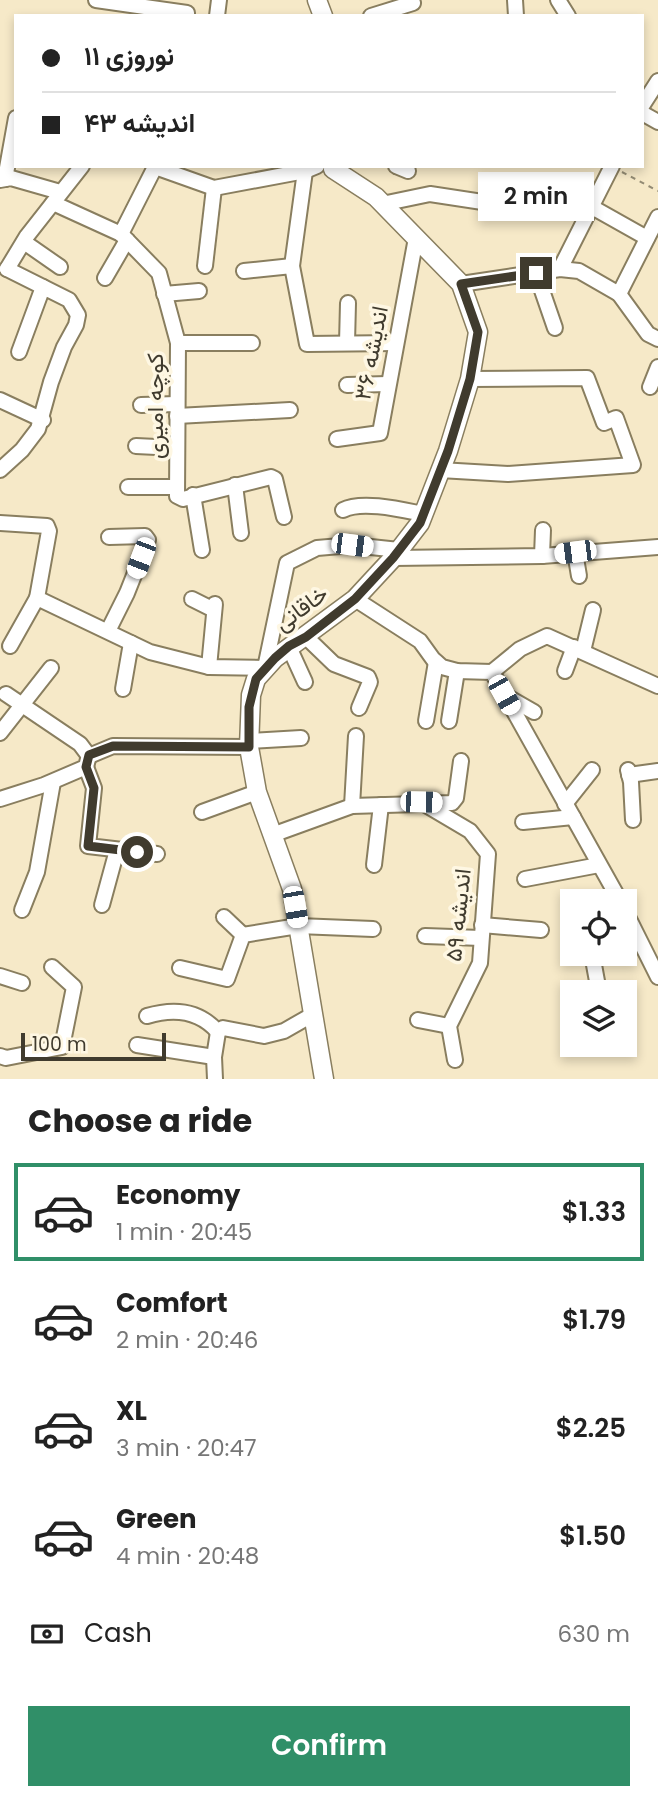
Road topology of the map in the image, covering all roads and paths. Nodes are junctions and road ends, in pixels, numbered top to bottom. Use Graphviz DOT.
graph roads {
  1 [pos="413,3"];
  2 [pos="104,4"];
  3 [pos="188,10"];
  4 [pos="377,14"];
  5 [pos="14,127"];
  6 [pos="80,168"];
  7 [pos="155,168"];
  8 [pos="158,168"];
  9 [pos="321,168"];
  10 [pos="611,168"];
  11 [pos="616,168"];
  12 [pos="3,179"];
  13 [pos="214,188"];
  14 [pos="658,191"];
  15 [pos="57,198"];
  16 [pos="489,203"];
  17 [pos="382,204"];
  18 [pos="592,206"];
  19 [pos="538,210"];
  20 [pos="657,223"];
  21 [pos="124,237"];
  22 [pos="647,238"];
  23 [pos="416,239"];
  24 [pos="24,242"];
  25 [pos="205,265"];
  26 [pos="292,266"];
  27 [pos="60,267"];
  28 [pos="3,269"];
  29 [pos="560,269"];
  30 [pos="244,271"];
  31 [pos="536,273"];
  32 [pos="105,278"];
  33 [pos="461,284"];
  34 [pos="43,287"];
  35 [pos="199,291"];
  36 [pos="164,294"];
  37 [pos="619,294"];
  38 [pos="348,303"];
  39 [pos="555,328"];
  40 [pos="658,339"];
  41 [pos="178,343"];
  42 [pos="252,343"];
  43 [pos="347,343"];
  44 [pos="396,343"];
  45 [pos="19,352"];
  46 [pos="658,366"];
  47 [pos="470,379"];
  48 [pos="388,384"];
  49 [pos="347,385"];
  50 [pos="650,387"];
  51 [pos="0,400"];
  52 [pos="141,405"];
  53 [pos="177,410"];
  54 [pos="290,411"];
  55 [pos="43,420"];
  56 [pos="337,439"];
  57 [pos="136,446"];
  58 [pos="177,448"];
  59 [pos="0,470"];
  60 [pos="440,470"];
  61 [pos="234,485"];
  62 [pos="128,487"];
  63 [pos="177,487"];
  64 [pos="193,495"];
  65 [pos="343,510"];
  66 [pos="423,514"];
  67 [pos="284,517"];
  68 [pos="0,523"];
  69 [pos="543,530"];
  70 [pos="241,533"];
  71 [pos="109,537"];
  72 [pos="658,547"];
  73 [pos="201,550"];
  74 [pos="575,552"];
  75 [pos="396,554"];
  76 [pos="542,555"];
  77 [pos="579,576"];
  78 [pos="37,598"];
  79 [pos="192,599"];
  80 [pos="355,599"];
  81 [pos="593,610"];
  82 [pos="108,631"];
  83 [pos="306,637"];
  84 [pos="131,643"];
  85 [pos="10,646"];
  86 [pos="289,646"];
  87 [pos="578,649"];
  88 [pos="436,662"];
  89 [pos="209,667"];
  90 [pos="51,668"];
  91 [pos="265,668"];
  92 [pos="457,671"];
  93 [pos="565,671"];
  94 [pos="492,672"];
  95 [pos="305,682"];
  96 [pos="658,686"];
  97 [pos="122,689"];
  98 [pos="6,694"];
  99 [pos="504,695"];
  100 [pos="23,705"];
  101 [pos="359,708"];
  102 [pos="534,712"];
  103 [pos="426,721"];
  104 [pos="449,721"];
  105 [pos="0,733"];
  106 [pos="356,736"];
  107 [pos="301,738"];
  108 [pos="249,744"];
  109 [pos="88,761"];
  110 [pos="461,761"];
  111 [pos="592,770"];
  112 [pos="658,771"];
  113 [pos="53,782"];
  114 [pos="257,792"];
  115 [pos="0,799"];
  116 [pos="421,802"];
  117 [pos="381,804"];
  118 [pos="352,806"];
  119 [pos="569,810"];
  120 [pos="202,812"];
  121 [pos="633,820"];
  122 [pos="523,822"];
  123 [pos="272,835"];
  124 [pos="117,850"];
  125 [pos="157,854"];
  126 [pos="374,865"];
  127 [pos="600,865"];
  128 [pos="525,879"];
  129 [pos="613,889"];
  130 [pos="102,905"];
  131 [pos="22,910"];
  132 [pos="224,917"];
  133 [pos="298,926"];
  134 [pos="373,929"];
  135 [pos="541,930"];
  136 [pos="481,931"];
  137 [pos="243,935"];
  138 [pos="425,936"];
  139 [pos="637,942"];
  140 [pos="52,967"];
  141 [pos="180,968"];
  142 [pos="0,976"];
  143 [pos="658,977"];
  144 [pos="22,983"];
  145 [pos="313,1015"];
  146 [pos="148,1016"];
  147 [pos="418,1020"];
  148 [pos="449,1026"];
  149 [pos="218,1032"];
  150 [pos="137,1045"];
  151 [pos="0,1056"];
  152 [pos="214,1057"];
  153 [pos="455,1060"];
  154 [pos="215,1079"];
  155 [pos="324,1079"];
  1 -- 4 [label="street"];
  2 -- 3 [label="street"];
  5 -- 12 [label="street"];
  6 -- 15 [label="street"];
  7 -- 21 [label="street"];
  8 -- 13 [label="street"];
  9 -- 13 [label="street"];
  9 -- 17 [label="main road, خاقانی"];
  9 -- 26 [label="street"];
  10 -- 18 [label="street"];
  11 -- 14 [label="path"];
  12 -- 15 [label="street"];
  13 -- 25 [label="street"];
  15 -- 21 [label="street"];
  15 -- 24 [label="street"];
  16 -- 17 [label="street"];
  17 -- 23 [label="main road, خاقانی"];
  18 -- 19 [label="street"];
  18 -- 22 [label="street"];
  18 -- 29 [label="street"];
  20 -- 22 [label="street"];
  21 -- 32 [label="street"];
  21 -- 36 [label="street, کوچه امیری"];
  22 -- 37 [label="street"];
  23 -- 33 [label="main road, خاقانی"];
  23 -- 44 [label="street, اندیشه ۳۶"];
  24 -- 27 [label="street"];
  24 -- 28 [label="street"];
  26 -- 30 [label="street"];
  26 -- 43 [label="street"];
  28 -- 34 [label="street"];
  29 -- 31 [label="street"];
  29 -- 37 [label="street"];
  31 -- 33 [label="street"];
  31 -- 39 [label="street"];
  33 -- 47 [label="main road, خاقانی"];
  34 -- 45 [label="street"];
  34 -- 55 [label="street"];
  35 -- 36 [label="street"];
  36 -- 41 [label="street, کوچه امیری"];
  37 -- 40 [label="street"];
  38 -- 43 [label="street"];
  41 -- 42 [label="street"];
  41 -- 53 [label="street, کوچه امیری"];
  43 -- 44 [label="street"];
  44 -- 48 [label="street, اندیشه ۳۶"];
  46 -- 50 [label="street"];
  47 -- 60 [label="main road, خاقانی"];
  47 -- 60 [label="street"];
  48 -- 49 [label="street"];
  48 -- 56 [label="street, اندیشه ۳۶"];
  51 -- 55 [label="street"];
  52 -- 53 [label="street"];
  53 -- 54 [label="street"];
  53 -- 58 [label="street, کوچه امیری"];
  55 -- 59 [label="street"];
  57 -- 58 [label="street"];
  58 -- 63 [label="street, کوچه امیری"];
  60 -- 66 [label="main road, خاقانی"];
  61 -- 64 [label="street"];
  61 -- 67 [label="street"];
  61 -- 70 [label="street"];
  62 -- 63 [label="street"];
  63 -- 64 [label="street, کوچه امیری"];
  64 -- 73 [label="street"];
  65 -- 66 [label="street"];
  66 -- 75 [label="main road, خاقانی"];
  68 -- 78 [label="street"];
  69 -- 76 [label="street"];
  71 -- 82 [label="street"];
  72 -- 74 [label="street"];
  74 -- 76 [label="street"];
  74 -- 77 [label="street"];
  75 -- 76 [label="street"];
  75 -- 80 [label="main road, خاقانی"];
  75 -- 91 [label="street"];
  78 -- 82 [label="street"];
  78 -- 85 [label="street"];
  79 -- 89 [label="street"];
  80 -- 83 [label="main road, خاقانی"];
  80 -- 88 [label="street"];
  81 -- 87 [label="street"];
  82 -- 84 [label="street"];
  83 -- 86 [label="main road, خاقانی"];
  83 -- 101 [label="street"];
  84 -- 89 [label="street"];
  84 -- 97 [label="street"];
  86 -- 91 [label="main road, خاقانی"];
  86 -- 95 [label="street"];
  87 -- 93 [label="street"];
  87 -- 94 [label="street"];
  87 -- 96 [label="street"];
  88 -- 92 [label="street"];
  88 -- 103 [label="street"];
  89 -- 91 [label="street"];
  90 -- 100 [label="street"];
  91 -- 108 [label="main road, خاقانی"];
  92 -- 94 [label="street"];
  92 -- 104 [label="street"];
  94 -- 99 [label="street"];
  98 -- 100 [label="street"];
  99 -- 102 [label="street"];
  99 -- 119 [label="street"];
  100 -- 105 [label="street"];
  100 -- 109 [label="street"];
  106 -- 118 [label="street"];
  107 -- 108 [label="street"];
  108 -- 109 [label="street"];
  108 -- 114 [label="main road, خاقانی"];
  109 -- 113 [label="street"];
  109 -- 124 [label="street"];
  110 -- 116 [label="street"];
  111 -- 119 [label="street"];
  112 -- 121 [label="street"];
  113 -- 115 [label="street"];
  113 -- 131 [label="street"];
  114 -- 120 [label="street"];
  114 -- 123 [label="main road, خاقانی"];
  116 -- 117 [label="street"];
  116 -- 136 [label="street, اندیشه ۵۹"];
  117 -- 118 [label="street"];
  117 -- 126 [label="street"];
  118 -- 123 [label="street"];
  119 -- 122 [label="street"];
  119 -- 127 [label="street"];
  123 -- 133 [label="main road, خاقانی"];
  124 -- 125 [label="street"];
  124 -- 130 [label="street"];
  127 -- 128 [label="street"];
  127 -- 129 [label="street"];
  132 -- 137 [label="street"];
  133 -- 134 [label="street"];
  133 -- 137 [label="street"];
  133 -- 145 [label="main road, خاقانی"];
  135 -- 136 [label="street"];
  136 -- 138 [label="street"];
  136 -- 148 [label="street, اندیشه ۵۹"];
  137 -- 141 [label="street"];
  139 -- 143 [label="street"];
  140 -- 151 [label="street"];
  142 -- 144 [label="street"];
  145 -- 149 [label="street"];
  145 -- 155 [label="main road, خاقانی"];
  146 -- 149 [label="street"];
  147 -- 148 [label="street"];
  148 -- 153 [label="street"];
  149 -- 152 [label="street"];
  150 -- 152 [label="street"];
  152 -- 154 [label="street"];
}
